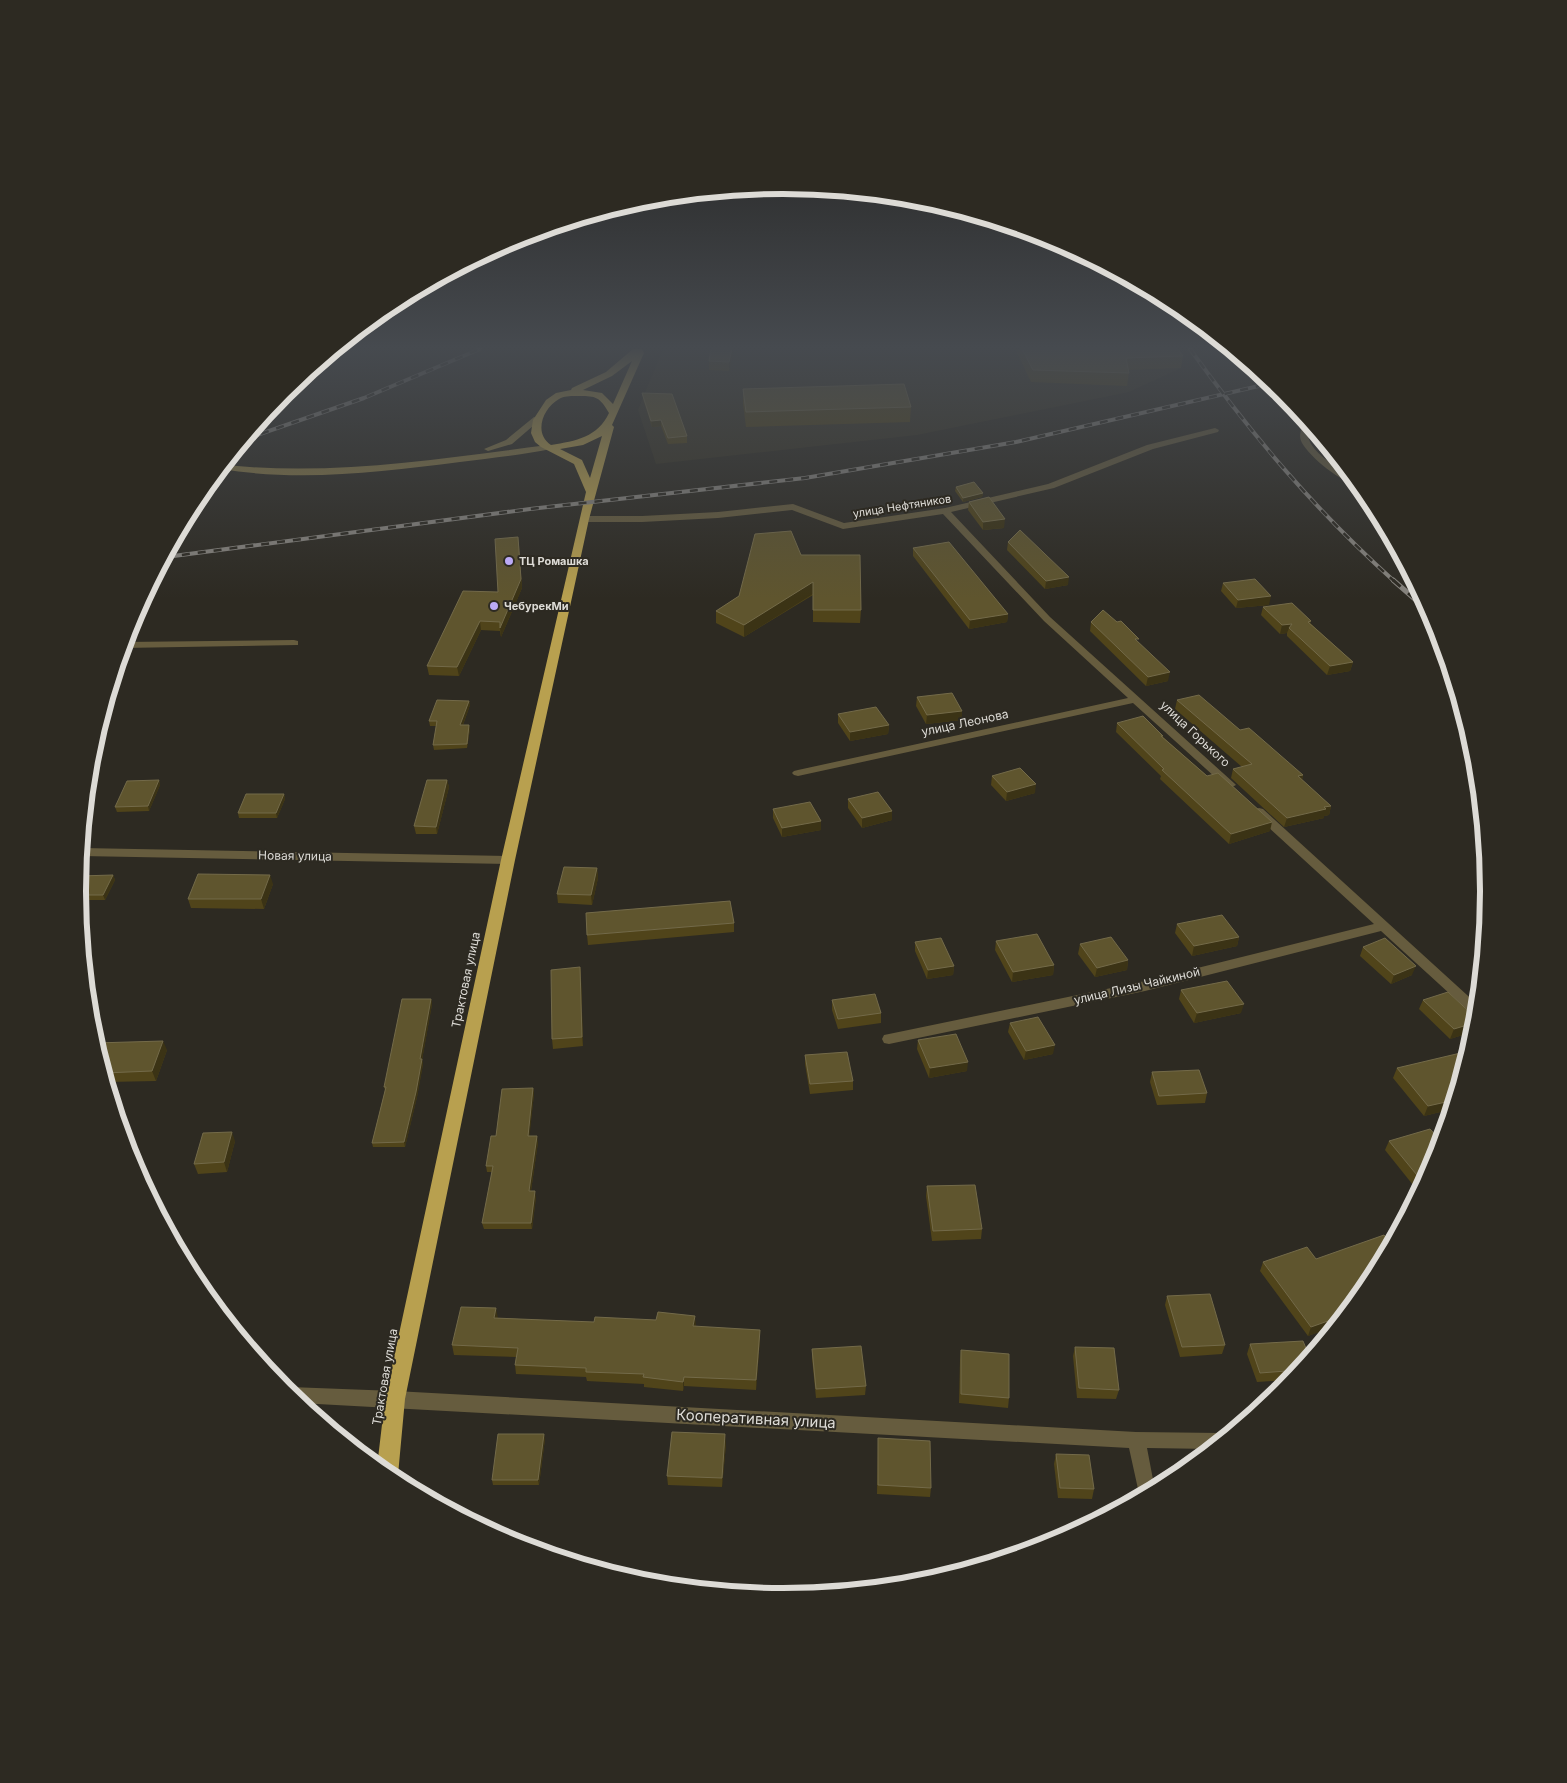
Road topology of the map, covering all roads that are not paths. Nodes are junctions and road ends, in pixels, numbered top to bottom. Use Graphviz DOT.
graph roads {
  1 [pos="521,432"];
  2 [pos="535,432"];
  3 [pos="601,432"];
  4 [pos="608,432"];
  5 [pos="1207,432"];
  6 [pos="1304,432"];
  7 [pos="549,448"];
  8 [pos="449,460"];
  9 [pos="229,468"];
  10 [pos="1343,475"];
  11 [pos="592,494"];
  12 [pos="945,511"];
  13 [pos="584,520"];
  14 [pos="294,643"];
  15 [pos="131,645"];
  16 [pos="1137,700"];
  17 [pos="798,773"];
  18 [pos="1238,793"];
  19 [pos="1253,806"];
  20 [pos="88,852"];
  21 [pos="508,860"];
  22 [pos="1384,926"];
  23 [pos="1471,1006"];
  24 [pos="889,1039"];
  25 [pos="302,1396"];
  26 [pos="395,1399"];
  27 [pos="1136,1440"];
  28 [pos="1213,1441"];
  29 [pos="388,1465"];
  30 [pos="1146,1487"];
  1 -- 8 [label="street"];
  2 -- 7 [label="highway"];
  3 -- 7 [label="highway"];
  4 -- 11 [label="highway, Трактовая улица"];
  5 -- 12 [label="street, улица Нефтяников"];
  6 -- 10 [label="street"];
  7 -- 8 [label="street"];
  7 -- 11 [label="highway"];
  8 -- 9 [label="street"];
  11 -- 13 [label="highway, Трактовая улица"];
  12 -- 13 [label="street, улица Нефтяников"];
  12 -- 16 [label="street, улица Горького"];
  13 -- 21 [label="highway, Трактовая улица"];
  14 -- 15 [label="street"];
  16 -- 17 [label="street, улица Леонова"];
  16 -- 18 [label="street, улица Горького"];
  19 -- 22 [label="street"];
  20 -- 21 [label="street, Новая улица"];
  21 -- 26 [label="highway, Трактовая улица"];
  22 -- 23 [label="street"];
  22 -- 24 [label="street, улица Лизы Чайкиной"];
  25 -- 26 [label="street, Кооперативная улица"];
  26 -- 27 [label="street, Кооперативная улица"];
  26 -- 29 [label="highway, Трактовая улица"];
  27 -- 28 [label="street, Кооперативная улица"];
  27 -- 30 [label="street"];
}
